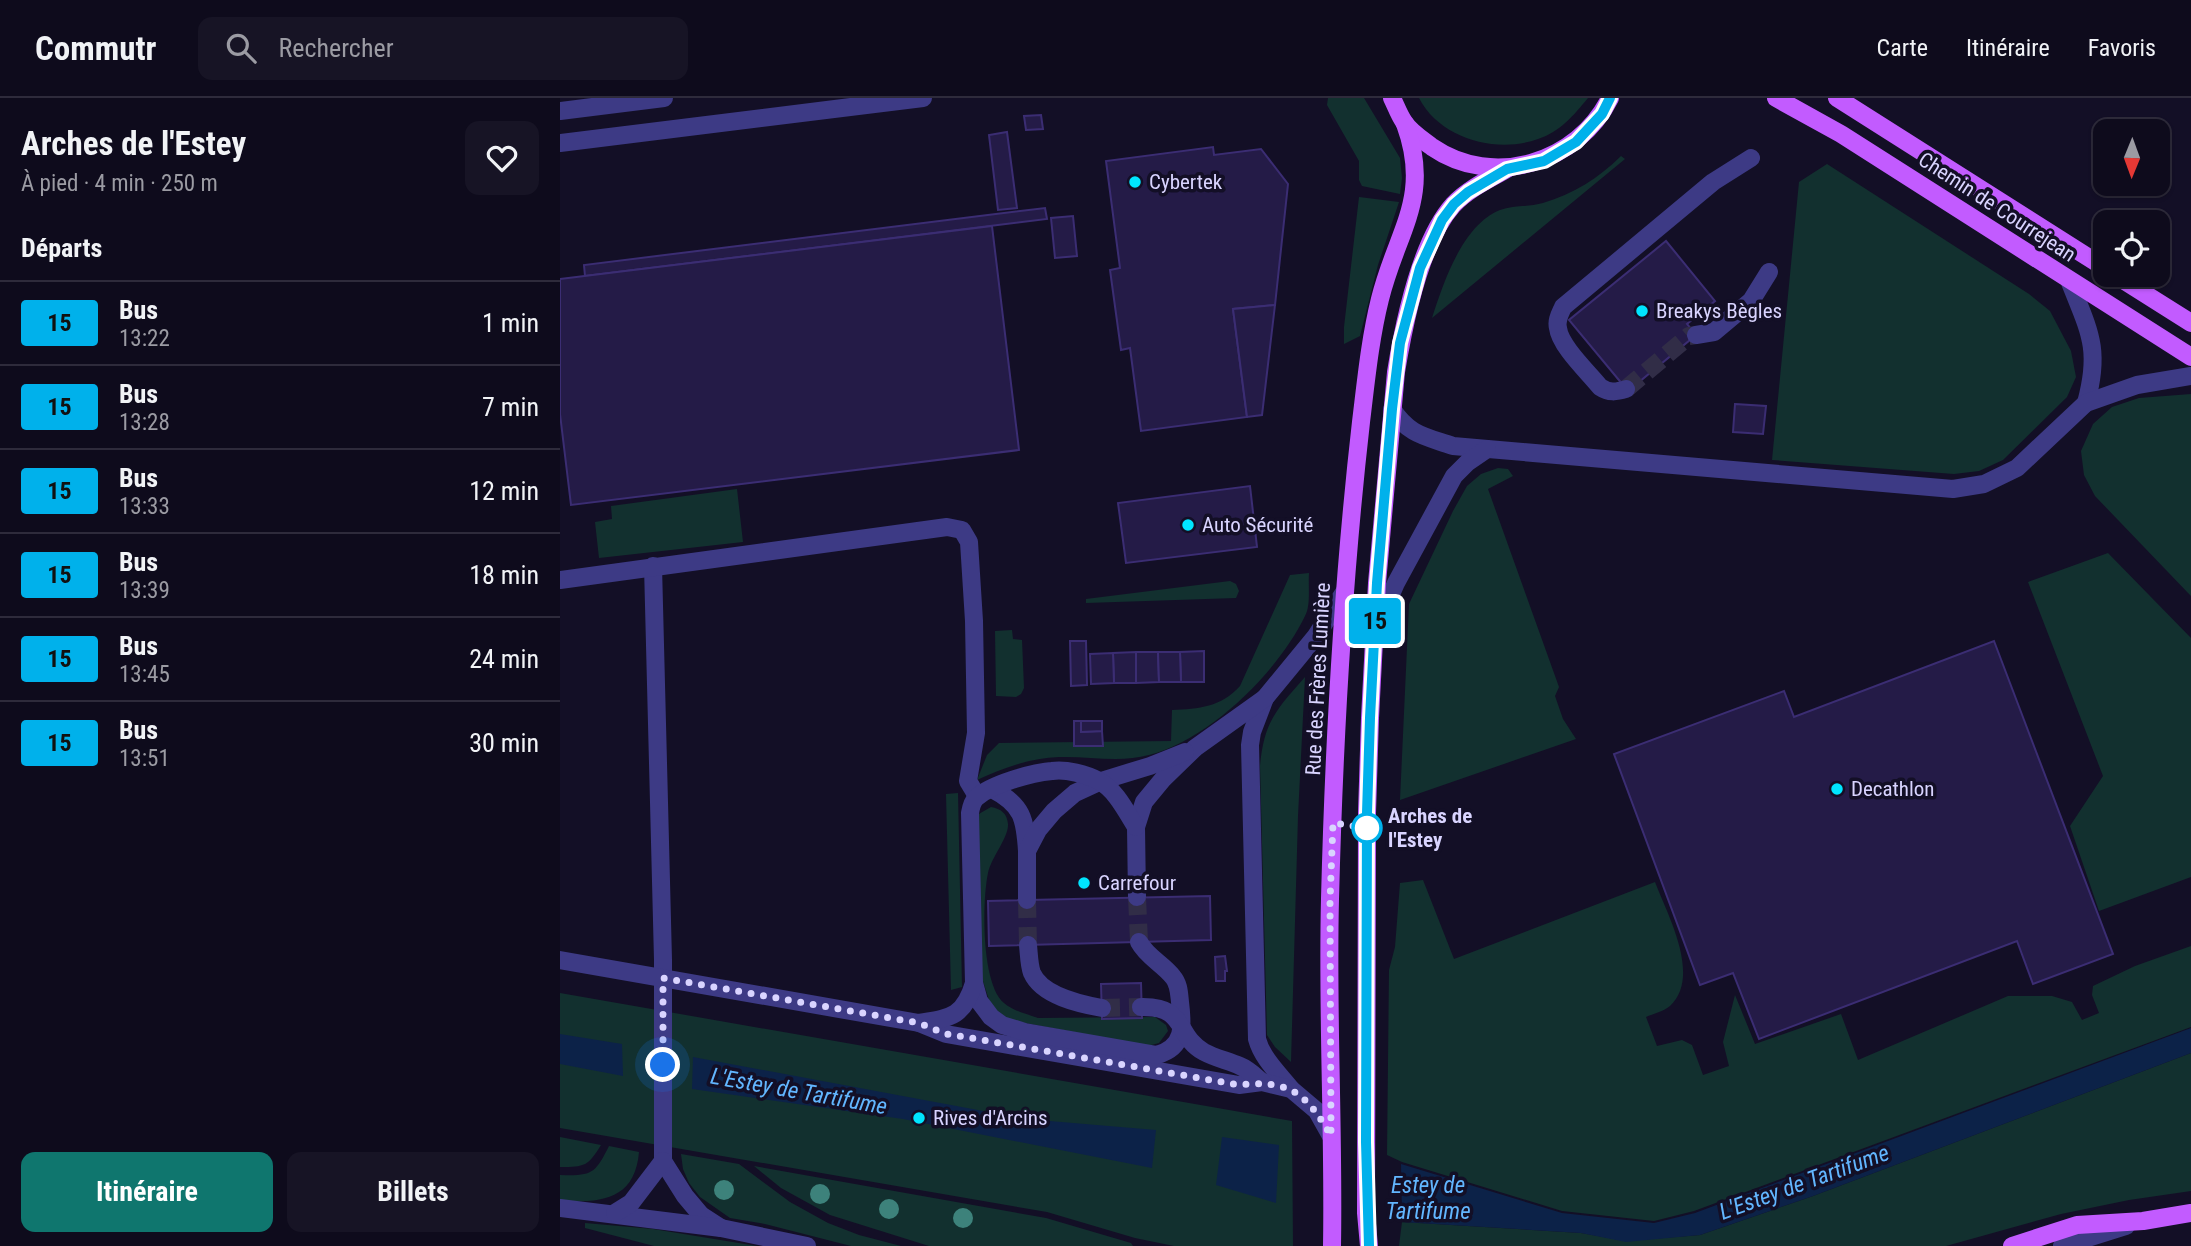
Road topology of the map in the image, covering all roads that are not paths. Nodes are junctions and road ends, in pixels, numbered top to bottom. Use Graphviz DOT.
graph roads {
  1 [pos="664,98"];
  2 [pos="923,98"];
  3 [pos="1392,98"];
  4 [pos="1623,98"];
  5 [pos="1776,98"];
  6 [pos="1837,98"];
  7 [pos="1606,106"];
  8 [pos="560,111"];
  9 [pos="1405,124"];
  10 [pos="560,144"];
  11 [pos="1751,158"];
  12 [pos="1507,169"];
  13 [pos="2093,260"];
  14 [pos="1769,272"];
  15 [pos="2069,280"];
  16 [pos="2134,287"];
  17 [pos="2191,323"];
  18 [pos="1696,335"];
  19 [pos="2191,357"];
  20 [pos="2191,376"];
  21 [pos="1626,389"];
  22 [pos="2087,403"];
  23 [pos="1392,409"];
  24 [pos="1487,449"];
  25 [pos="653,566"];
  26 [pos="560,580"];
  27 [pos="1345,592"];
  28 [pos="1374,634"];
  29 [pos="1265,698"];
  30 [pos="1195,748"];
  31 [pos="1101,781"];
  32 [pos="985,793"];
  33 [pos="1136,827"];
  34 [pos="1027,851"];
  35 [pos="1137,897"];
  36 [pos="1027,900"];
  37 [pos="1139,942"];
  38 [pos="1028,945"];
  39 [pos="560,960"];
  40 [pos="663,978"];
  41 [pos="974,983"];
  42 [pos="1141,1007"];
  43 [pos="1102,1008"];
  44 [pos="919,1023"];
  45 [pos="1183,1027"];
  46 [pos="1262,1082"];
  47 [pos="1291,1089"];
  48 [pos="1331,1136"];
  49 [pos="663,1161"];
  50 [pos="560,1208"];
  51 [pos="615,1213"];
  52 [pos="2191,1213"];
  53 [pos="2143,1221"];
  54 [pos="721,1228"];
  55 [pos="807,1246"];
  56 [pos="1332,1246"];
  57 [pos="1369,1246"];
  58 [pos="2012,1246"];
  59 [pos="2062,1246"];
  1 -- 8 [label="street"];
  2 -- 10 [label="street"];
  3 -- 9 [label="main road"];
  4 -- 7 [label="main road"];
  5 -- 15 [label="main road, Chemin de Courrejean"];
  6 -- 13 [label="main road, Chemin de Courrejean"];
  7 -- 12 [label="main road"];
  9 -- 12 [label="main road"];
  9 -- 27 [label="main road, Rue des Frères Lumière"];
  11 -- 21 [label="street"];
  12 -- 23 [label="main road"];
  14 -- 18 [label="street"];
  15 -- 19 [label="main road, Chemin de Courrejean"];
  15 -- 22 [label="street"];
  16 -- 17 [label="main road"];
  20 -- 22 [label="street"];
  22 -- 24 [label="street"];
  23 -- 24 [label="street"];
  23 -- 28 [label="main road"];
  24 -- 28 [label="street"];
  25 -- 26 [label="street"];
  25 -- 32 [label="street"];
  25 -- 40 [label="street"];
  27 -- 29 [label="street"];
  27 -- 48 [label="main road, Rue des Frères Lumière"];
  28 -- 57 [label="main road"];
  29 -- 30 [label="street"];
  29 -- 47 [label="street"];
  30 -- 31 [label="street"];
  30 -- 33 [label="street"];
  31 -- 32 [label="street"];
  31 -- 33 [label="street"];
  31 -- 34 [label="street"];
  32 -- 34 [label="street"];
  32 -- 41 [label="street"];
  33 -- 35 [label="street"];
  34 -- 36 [label="street"];
  37 -- 45 [label="street"];
  38 -- 43 [label="street"];
  39 -- 40 [label="street"];
  40 -- 44 [label="street"];
  40 -- 49 [label="street"];
  41 -- 44 [label="street"];
  41 -- 45 [label="street"];
  42 -- 45 [label="street"];
  44 -- 46 [label="street"];
  45 -- 46 [label="street"];
  46 -- 47 [label="street"];
  47 -- 48 [label="street"];
  48 -- 56 [label="main road, Rue des Frères Lumière"];
  49 -- 51 [label="street"];
  49 -- 54 [label="street"];
  50 -- 51 [label="street"];
  51 -- 54 [label="street"];
  52 -- 53 [label="main road"];
  53 -- 58 [label="main road"];
  53 -- 59 [label="street"];
  54 -- 55 [label="street"];
}
